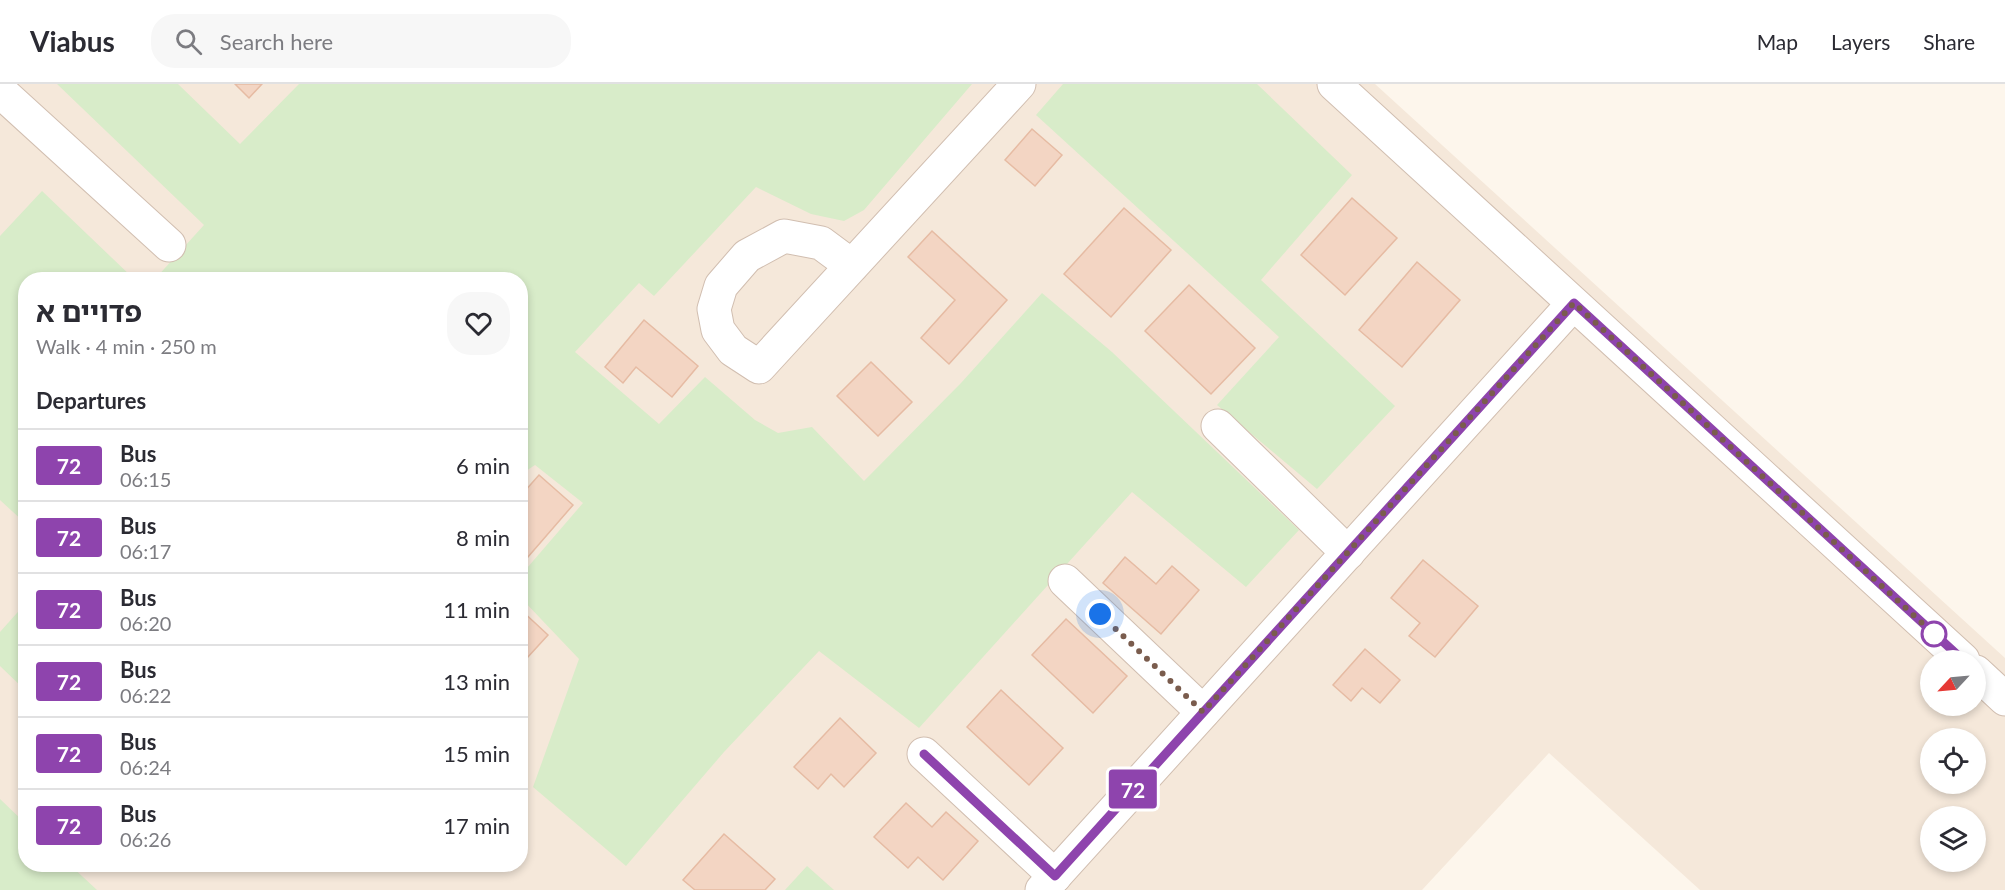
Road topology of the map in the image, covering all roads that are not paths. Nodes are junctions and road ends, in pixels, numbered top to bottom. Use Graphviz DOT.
graph roads {
  1 [pos="1019,84"];
  2 [pos="1334,84"];
  3 [pos="0,92"];
  4 [pos="169,245"];
  5 [pos="852,266"];
  6 [pos="1574,303"];
  7 [pos="1218,426"];
  8 [pos="1348,553"];
  9 [pos="1065,581"];
  10 [pos="1952,650"];
  11 [pos="1986,681"];
  12 [pos="2005,699"];
  13 [pos="1203,712"];
  14 [pos="924,754"];
  15 [pos="1049,883"];
  1 -- 5 [label="street"];
  2 -- 6 [label="street"];
  3 -- 4 [label="street"];
  6 -- 8 [label="street"];
  6 -- 10 [label="street"];
  7 -- 8 [label="street"];
  8 -- 13 [label="street"];
  9 -- 13 [label="street"];
  11 -- 12 [label="street"];
  13 -- 15 [label="street"];
  14 -- 15 [label="street"];
}
